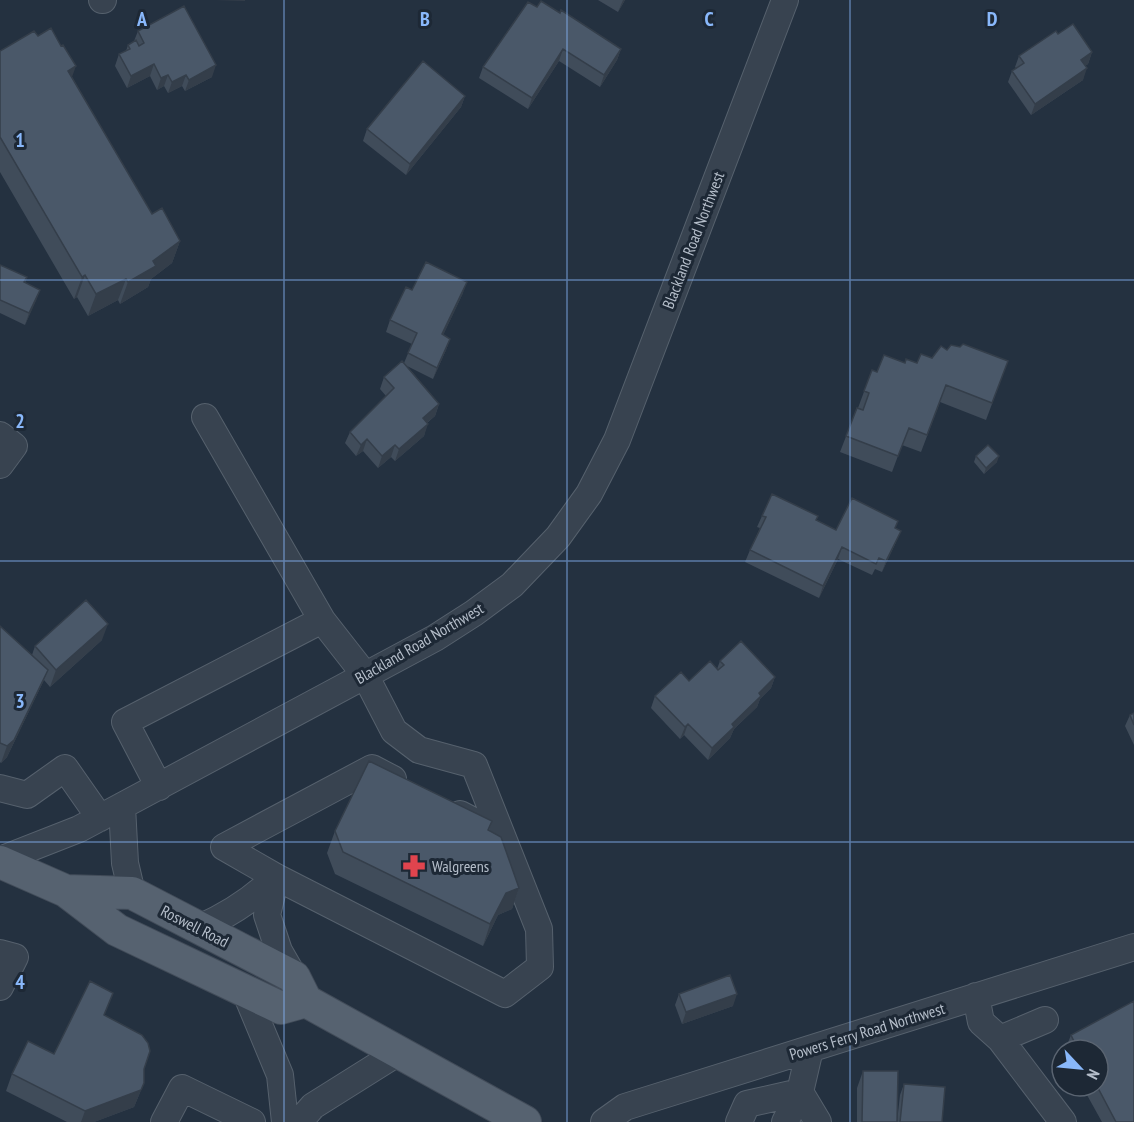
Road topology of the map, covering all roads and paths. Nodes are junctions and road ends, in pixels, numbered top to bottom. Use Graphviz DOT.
graph roads {
  1 [pos="785,0"];
  2 [pos="206,417"];
  3 [pos="322,620"];
  4 [pos="365,675"];
  5 [pos="159,787"];
  6 [pos="0,788"];
  7 [pos="411,789"];
  8 [pos="441,804"];
  9 [pos="122,806"];
  10 [pos="100,818"];
  11 [pos="500,835"];
  12 [pos="0,861"];
  13 [pos="276,877"];
  14 [pos="66,891"];
  15 [pos="132,893"];
  16 [pos="199,928"];
  17 [pos="1134,947"];
  18 [pos="7,955"];
  19 [pos="0,987"];
  20 [pos="300,989"];
  21 [pos="245,991"];
  22 [pos="976,996"];
  23 [pos="1045,1020"];
  24 [pos="1000,1039"];
  25 [pos="810,1048"];
  26 [pos="399,1052"];
  27 [pos="800,1092"];
  28 [pos="164,1122"];
  29 [pos="252,1122"];
  30 [pos="285,1122"];
  31 [pos="298,1122"];
  32 [pos="525,1122"];
  33 [pos="604,1122"];
  34 [pos="739,1122"];
  35 [pos="785,1122"];
  36 [pos="818,1122"];
  37 [pos="1063,1122"];
  1 -- 4 [label="street, Blackland Road Northwest"];
  2 -- 3 [label="street"];
  3 -- 4 [label="street"];
  3 -- 5 [label="street"];
  4 -- 5 [label="street, Blackland Road Northwest"];
  4 -- 11 [label="street"];
  5 -- 9 [label="street, Blackland Road Northwest"];
  6 -- 10 [label="street"];
  7 -- 13 [label="street"];
  8 -- 11 [label="street"];
  9 -- 10 [label="street, Blackland Road Northwest"];
  9 -- 15 [label="street"];
  10 -- 12 [label="street, Blackland Road Northwest"];
  11 -- 13 [label="street"];
  12 -- 14 [label="main road, Roswell Road"];
  13 -- 16 [label="street"];
  13 -- 20 [label="street"];
  14 -- 15 [label="main road, Roswell Road"];
  14 -- 21 [label="main road, Roswell Road"];
  15 -- 16 [label="main road, Roswell Road"];
  16 -- 20 [label="main road, Roswell Road"];
  17 -- 22 [label="street, Powers Ferry Road Northwest"];
  18 -- 19 [label="street"];
  20 -- 21 [label="main road, Roswell Road"];
  20 -- 26 [label="main road, Roswell Road"];
  21 -- 30 [label="street"];
  22 -- 24 [label="street"];
  22 -- 25 [label="street, Powers Ferry Road Northwest"];
  23 -- 24 [label="street"];
  24 -- 37 [label="street"];
  25 -- 27 [label="street"];
  25 -- 33 [label="street, Powers Ferry Road Northwest"];
  26 -- 31 [label="street"];
  26 -- 32 [label="main road, Roswell Road"];
  27 -- 34 [label="street"];
  27 -- 35 [label="street"];
  27 -- 36 [label="street"];
  28 -- 29 [label="street"];
}
